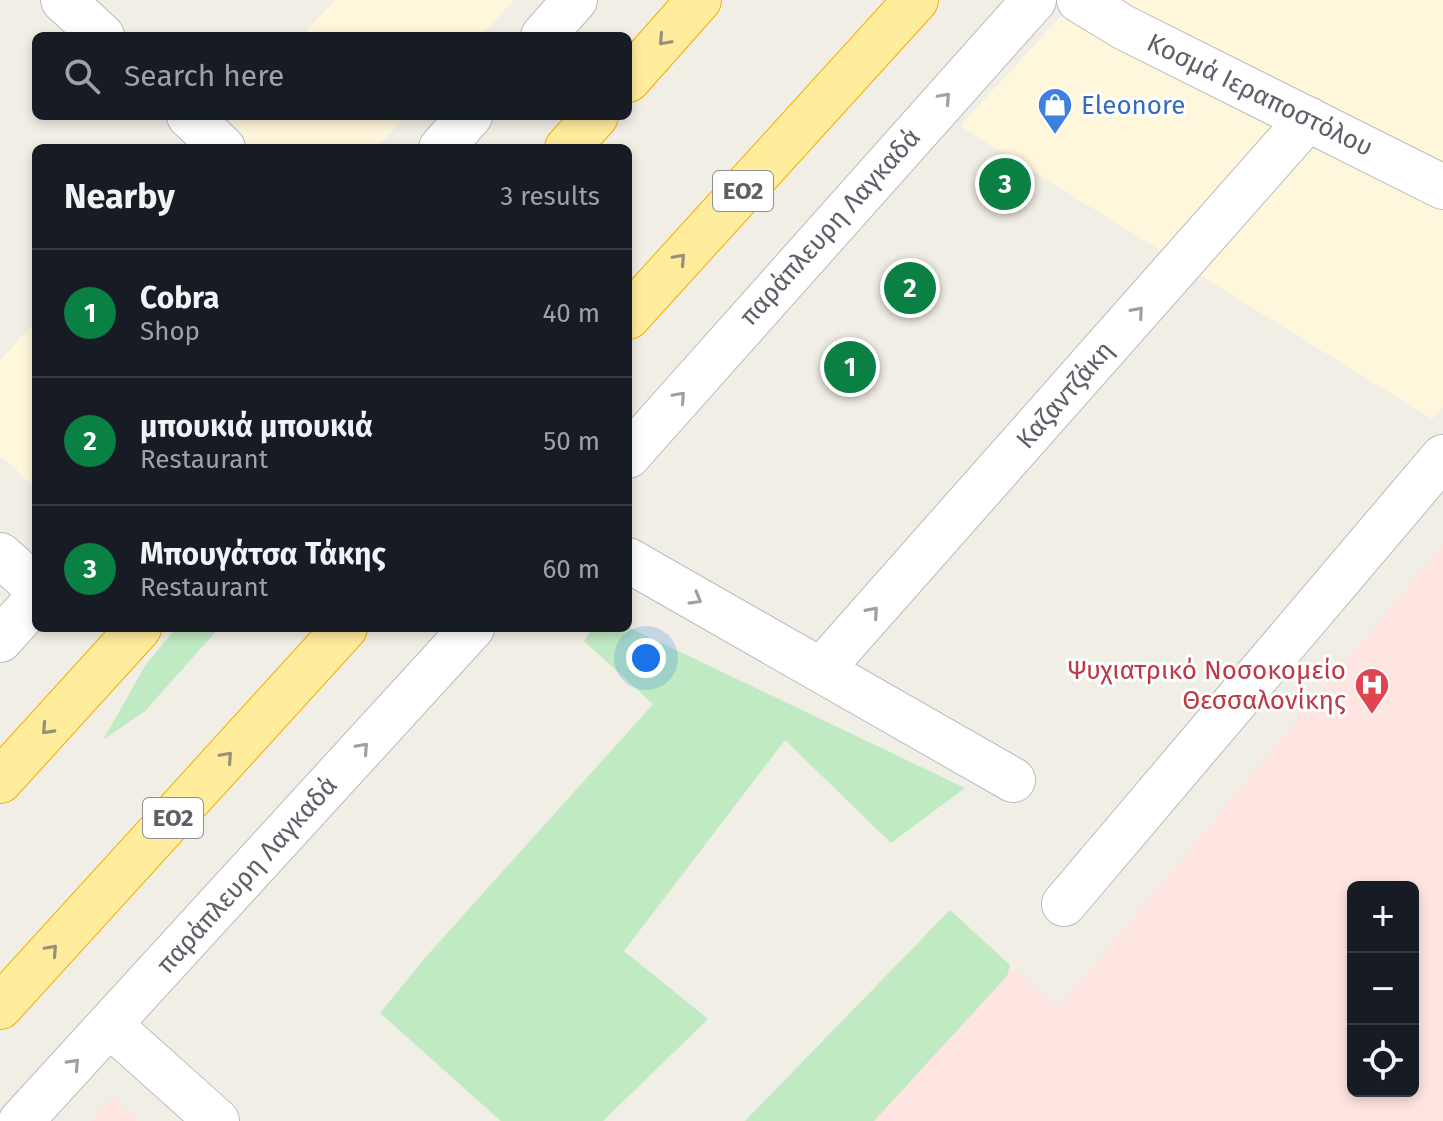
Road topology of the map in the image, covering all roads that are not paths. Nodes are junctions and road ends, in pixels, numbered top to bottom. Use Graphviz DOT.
graph roads {
  1 [pos="63,0"];
  2 [pos="575,0"];
  3 [pos="699,0"];
  4 [pos="916,0"];
  5 [pos="1034,0"];
  6 [pos="1079,0"];
  7 [pos="98,32"];
  8 [pos="547,32"];
  9 [pos="632,75"];
  10 [pos="1308,119"];
  11 [pos="193,120"];
  12 [pos="466,120"];
  13 [pos="592,120"];
  14 [pos="219,144"];
  15 [pos="445,144"];
  16 [pos="571,144"];
  17 [pos="1443,187"];
  18 [pos="632,313"];
  19 [pos="632,452"];
  20 [pos="1443,457"];
  21 [pos="0,555"];
  22 [pos="632,562"];
  23 [pos="32,583"];
  24 [pos="32,604"];
  25 [pos="135,632"];
  26 [pos="341,632"];
  27 [pos="468,632"];
  28 [pos="0,640"];
  29 [pos="821,670"];
  30 [pos="1013,780"];
  31 [pos="0,781"];
  32 [pos="1064,904"];
  33 [pos="0,1007"];
  34 [pos="110,1025"];
  35 [pos="21,1121"];
  36 [pos="217,1121"];
  1 -- 7 [label="street"];
  2 -- 8 [label="street"];
  3 -- 9 [label="highway, one-way"];
  18 -- 4 [label="highway, ΕΟ2, one-way"];
  19 -- 5 [label="street, παράπλευρη Λαγκαδά, one-way"];
  6 -- 10 [label="street, Κοσμά Ιεραποστόλου"];
  10 -- 17 [label="street, Κοσμά Ιεραποστόλου"];
  29 -- 10 [label="street, Καζαντζάκη, one-way"];
  11 -- 14 [label="street"];
  12 -- 15 [label="street"];
  13 -- 16 [label="highway"];
  20 -- 32 [label="street"];
  21 -- 23 [label="street"];
  22 -- 29 [label="street, one-way"];
  24 -- 28 [label="street"];
  25 -- 31 [label="highway, one-way"];
  33 -- 26 [label="highway, ΕΟ2, one-way"];
  34 -- 27 [label="street, παράπλευρη Λαγκαδά, one-way"];
  29 -- 30 [label="street"];
  35 -- 34 [label="street, παράπλευρη Λαγκαδά, one-way"];
  34 -- 36 [label="street"];
}
